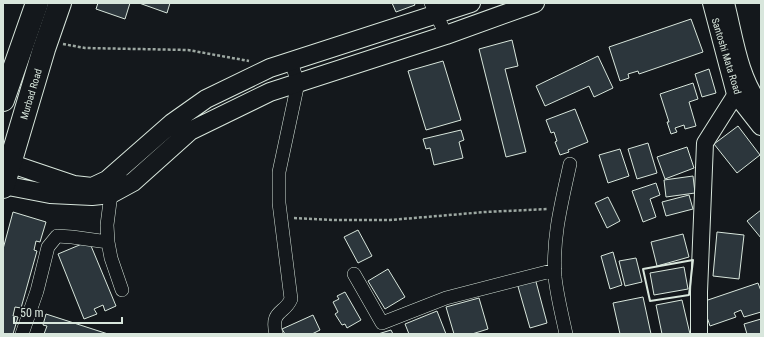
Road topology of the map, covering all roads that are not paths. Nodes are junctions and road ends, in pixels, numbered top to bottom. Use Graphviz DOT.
graph roads {
  1 [pos="37,3"];
  2 [pos="60,3"];
  3 [pos="471,3"];
  4 [pos="712,3"];
  5 [pos="725,3"];
  6 [pos="524,5"];
  7 [pos="434,9"];
  8 [pos="446,35"];
  9 [pos="291,62"];
  10 [pos="298,83"];
  11 [pos="742,89"];
  12 [pos="3,100"];
  13 [pos="761,107"];
  14 [pos="761,126"];
  15 [pos="153,140"];
  16 [pos="166,153"];
  17 [pos="6,162"];
  18 [pos="570,164"];
  19 [pos="3,186"];
  20 [pos="111,194"];
  21 [pos="108,242"];
  22 [pos="555,270"];
  23 [pos="354,274"];
  24 [pos="122,290"];
  25 [pos="22,334"];
  26 [pos="276,334"];
  27 [pos="566,334"];
  28 [pos="699,334"];
  1 -- 12 [label="highway"];
  2 -- 17 [label="highway, Murbad Road"];
  3 -- 7 [label="main road"];
  4 -- 11 [label="main road, Santoshi Mata Road"];
  5 -- 11 [label="main road, Santoshi Mata Road"];
  6 -- 8 [label="main road"];
  7 -- 8 [label="street"];
  7 -- 9 [label="main road"];
  8 -- 10 [label="main road"];
  9 -- 10 [label="street"];
  9 -- 15 [label="main road"];
  10 -- 16 [label="main road"];
  10 -- 26 [label="street"];
  11 -- 13 [label="main road, Santoshi Mata Road"];
  11 -- 14 [label="main road, Santoshi Mata Road"];
  11 -- 28 [label="street"];
  15 -- 16 [label="main road"];
  15 -- 17 [label="main road"];
  16 -- 20 [label="main road"];
  17 -- 19 [label="highway, Murbad Road"];
  18 -- 22 [label="street"];
  19 -- 20 [label="main road"];
  20 -- 21 [label="street"];
  21 -- 24 [label="street"];
  21 -- 25 [label="street"];
  22 -- 23 [label="street"];
  22 -- 27 [label="street"];
}
